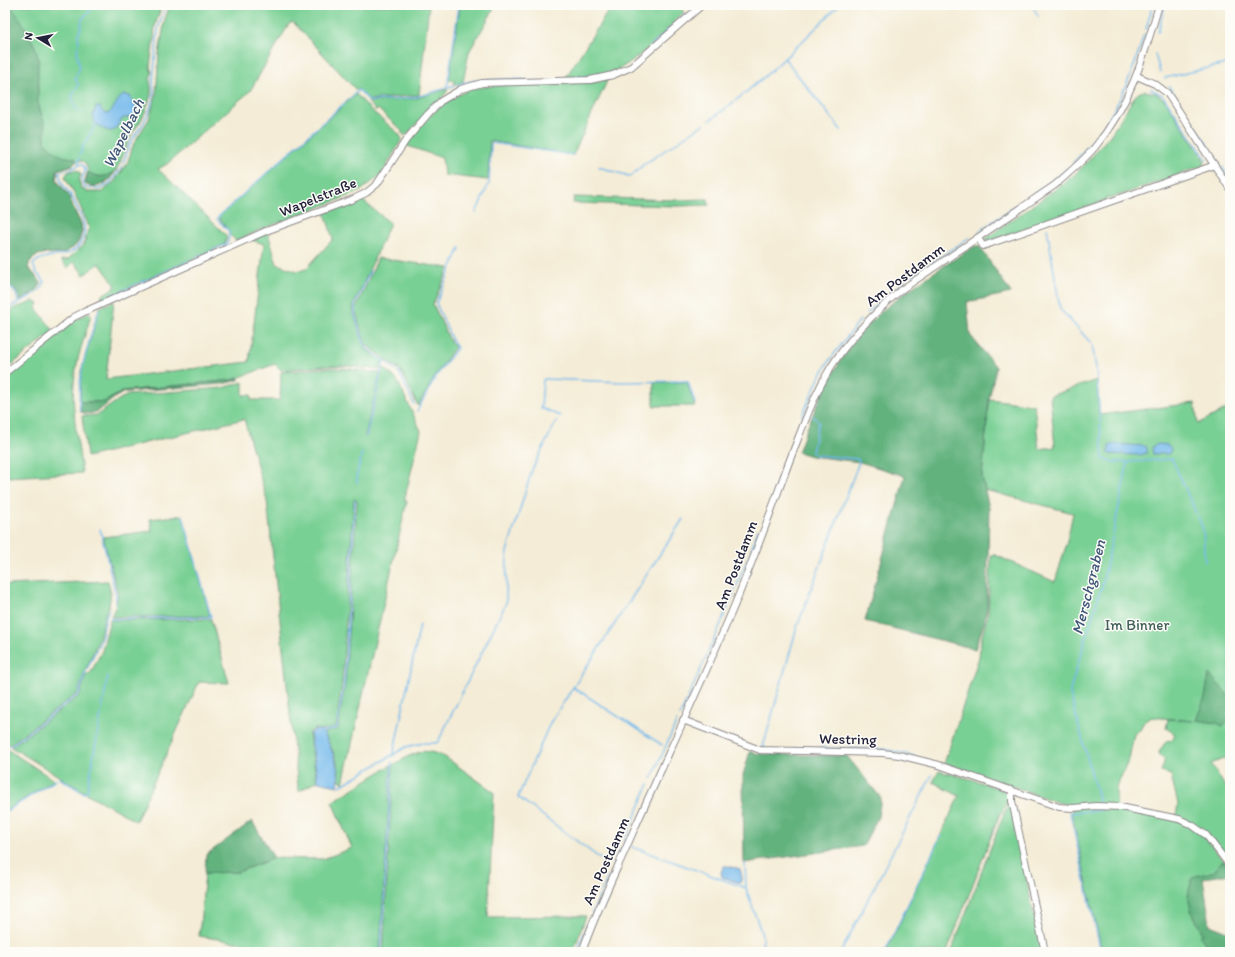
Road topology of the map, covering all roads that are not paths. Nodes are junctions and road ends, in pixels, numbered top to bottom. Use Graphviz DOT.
graph roads {
  1 [pos="702,5"];
  2 [pos="1159,5"];
  3 [pos="1137,76"];
  4 [pos="1215,165"];
  5 [pos="1230,189"];
  6 [pos="978,238"];
  7 [pos="5,372"];
  8 [pos="683,720"];
  9 [pos="1012,790"];
  10 [pos="1230,866"];
  11 [pos="582,952"];
  12 [pos="1045,952"];
  1 -- 7 [label="street, Wapelstraße"];
  2 -- 3 [label="street, Am Postdamm"];
  3 -- 4 [label="street"];
  3 -- 6 [label="street, Am Postdamm"];
  4 -- 5 [label="street"];
  4 -- 6 [label="street"];
  6 -- 8 [label="street, Am Postdamm"];
  8 -- 9 [label="street, Westring"];
  8 -- 11 [label="street, Am Postdamm"];
  9 -- 10 [label="street, Westring"];
  9 -- 12 [label="street"];
}
